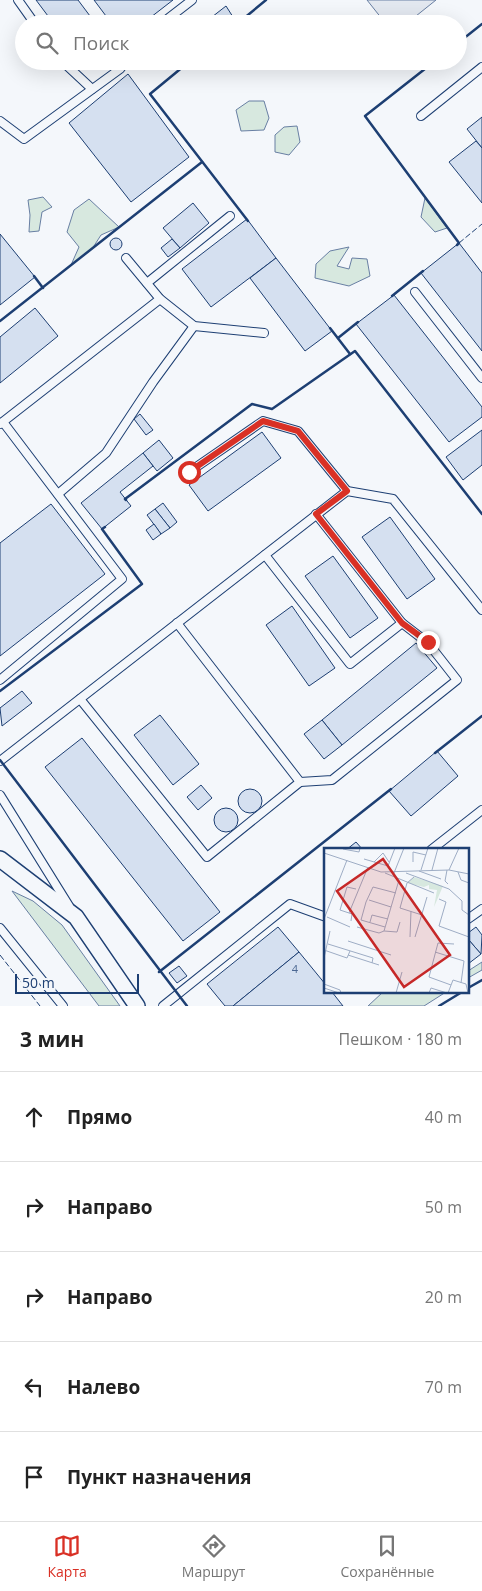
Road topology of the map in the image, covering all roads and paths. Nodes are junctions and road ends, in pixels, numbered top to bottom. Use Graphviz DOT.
graph roads {
  1 [pos="18,0"];
  2 [pos="192,0"];
  3 [pos="29,15"];
  4 [pos="173,15"];
  5 [pos="482,67"];
  6 [pos="72,70"];
  7 [pos="119,70"];
  8 [pos="92,89"];
  9 [pos="420,116"];
  10 [pos="0,122"];
  11 [pos="230,216"];
  12 [pos="126,258"];
  13 [pos="146,283"];
  14 [pos="415,292"];
  15 [pos="160,299"];
  16 [pos="194,326"];
  17 [pos="264,333"];
  18 [pos="482,378"];
  19 [pos="2,423"];
  20 [pos="189,472"];
  21 [pos="347,491"];
  22 [pos="58,494"];
  23 [pos="316,514"];
  24 [pos="264,555"];
  25 [pos="482,610"];
  26 [pos="177,623"];
  27 [pos="402,623"];
  28 [pos="0,680"];
  29 [pos="80,699"];
  30 [pos="0,762"];
  31 [pos="300,782"];
  32 [pos="0,795"];
  33 [pos="482,810"];
  34 [pos="434,848"];
  35 [pos="0,859"];
  36 [pos="482,909"];
  37 [pos="324,916"];
  38 [pos="76,917"];
  39 [pos="470,918"];
  40 [pos="0,928"];
  41 [pos="63,1006"];
  42 [pos="137,1006"];
  43 [pos="164,1006"];
  1 -- 3 [label="lane"];
  2 -- 4 [label="lane"];
  5 -- 9 [label="lane"];
  6 -- 8 [label="lane"];
  7 -- 8 [label="lane"];
  8 -- 10 [label="lane"];
  11 -- 13 [label="lane"];
  12 -- 13 [label="lane"];
  13 -- 15 [label="lane"];
  14 -- 18 [label="lane"];
  15 -- 16 [label="lane"];
  15 -- 19 [label="lane"];
  16 -- 17 [label="lane"];
  16 -- 22 [label="lane"];
  19 -- 22 [label="lane"];
  20 -- 21 [label="lane"];
  21 -- 23 [label="lane"];
  21 -- 25 [label="lane"];
  22 -- 28 [label="lane"];
  23 -- 24 [label="lane"];
  23 -- 27 [label="lane"];
  24 -- 26 [label="lane"];
  24 -- 27 [label="lane"];
  26 -- 29 [label="lane"];
  26 -- 31 [label="lane"];
  27 -- 31 [label="lane"];
  29 -- 30 [label="lane"];
  29 -- 31 [label="lane"];
  32 -- 38 [label="lane"];
  33 -- 34 [label="lane"];
  35 -- 38 [label="street"];
  36 -- 39 [label="lane"];
  37 -- 43 [label="lane"];
  38 -- 42 [label="street"];
  40 -- 41 [label="lane"];
}
